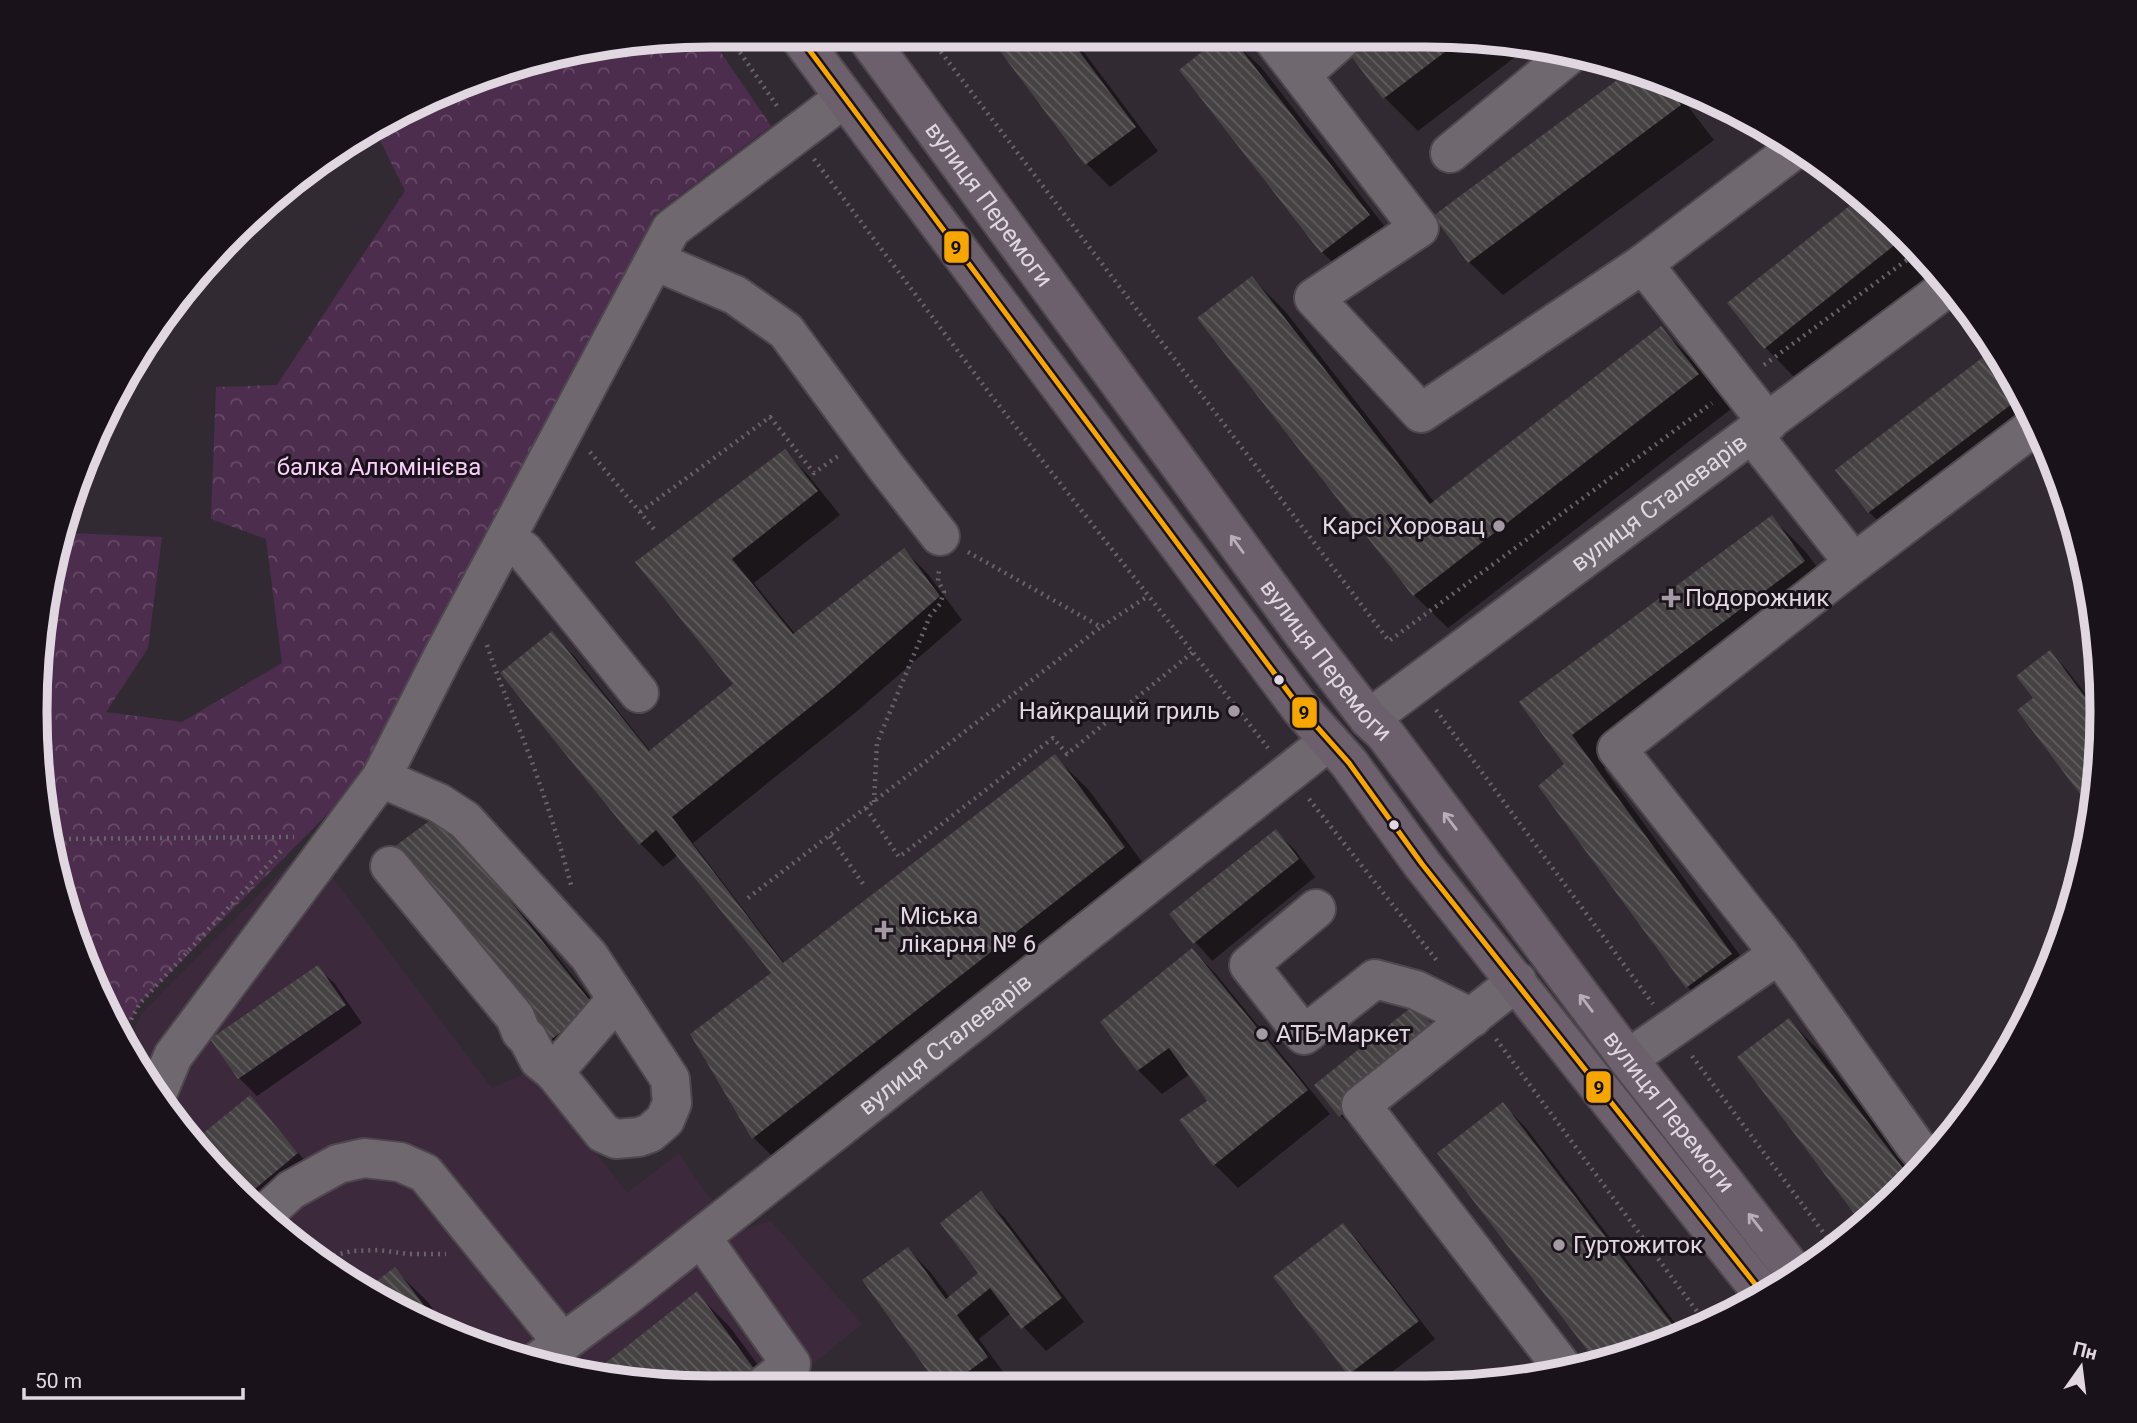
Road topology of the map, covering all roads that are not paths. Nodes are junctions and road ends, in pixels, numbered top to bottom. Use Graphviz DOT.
graph roads {
  1 [pos="807,47"];
  2 [pos="874,47"];
  3 [pos="1279,47"];
  4 [pos="1332,47"];
  5 [pos="1560,61"];
  6 [pos="1301,75"];
  7 [pos="844,98"];
  8 [pos="1450,153"];
  9 [pos="1788,154"];
  10 [pos="655,261"];
  11 [pos="1643,264"];
  12 [pos="1940,293"];
  13 [pos="1760,428"];
  14 [pos="2027,431"];
  15 [pos="940,536"];
  16 [pos="506,538"];
  17 [pos="1854,563"];
  18 [pos="639,693"];
  19 [pos="1370,719"];
  20 [pos="1329,741"];
  21 [pos="381,778"];
  22 [pos="390,866"];
  23 [pos="1316,909"];
  24 [pos="1779,954"];
  25 [pos="1517,981"];
  26 [pos="617,999"];
  27 [pos="1475,1016"];
  28 [pos="1628,1059"];
  29 [pos="554,1072"];
  30 [pos="161,1084"];
  31 [pos="1922,1153"];
  32 [pos="271,1208"];
  33 [pos="713,1227"];
  34 [pos="1790,1267"];
  35 [pos="1758,1287"];
  36 [pos="550,1352"];
  37 [pos="1558,1362"];
  38 [pos="776,1376"];
  1 -- 7 [label="main road, вулиця Перемоги"];
  19 -- 2 [label="main road, вулиця Перемоги, one-way"];
  3 -- 6 [label="street"];
  4 -- 6 [label="street"];
  5 -- 8 [label="street"];
  6 -- 11 [label="street"];
  7 -- 10 [label="street"];
  7 -- 20 [label="main road, вулиця Перемоги"];
  9 -- 11 [label="street"];
  10 -- 15 [label="street"];
  10 -- 16 [label="street"];
  11 -- 13 [label="street"];
  12 -- 13 [label="street, вулиця Сталеварів"];
  13 -- 17 [label="street"];
  13 -- 19 [label="street, вулиця Сталеварів"];
  14 -- 17 [label="street"];
  16 -- 18 [label="street"];
  16 -- 21 [label="street"];
  17 -- 24 [label="street"];
  28 -- 19 [label="main road, вулиця Перемоги, one-way"];
  20 -- 25 [label="main road, вулиця Перемоги"];
  20 -- 33 [label="street, вулиця Сталеварів"];
  21 -- 26 [label="street"];
  21 -- 30 [label="street"];
  22 -- 29 [label="street"];
  23 -- 27 [label="street"];
  24 -- 28 [label="street"];
  24 -- 31 [label="street"];
  25 -- 27 [label="street"];
  25 -- 35 [label="main road, вулиця Перемоги"];
  26 -- 29 [label="street"];
  26 -- 29 [label="street"];
  27 -- 37 [label="street"];
  34 -- 28 [label="main road, вулиця Перемоги, one-way"];
  32 -- 36 [label="street"];
  33 -- 36 [label="street, вулиця Сталеварів"];
  33 -- 38 [label="street"];
}
